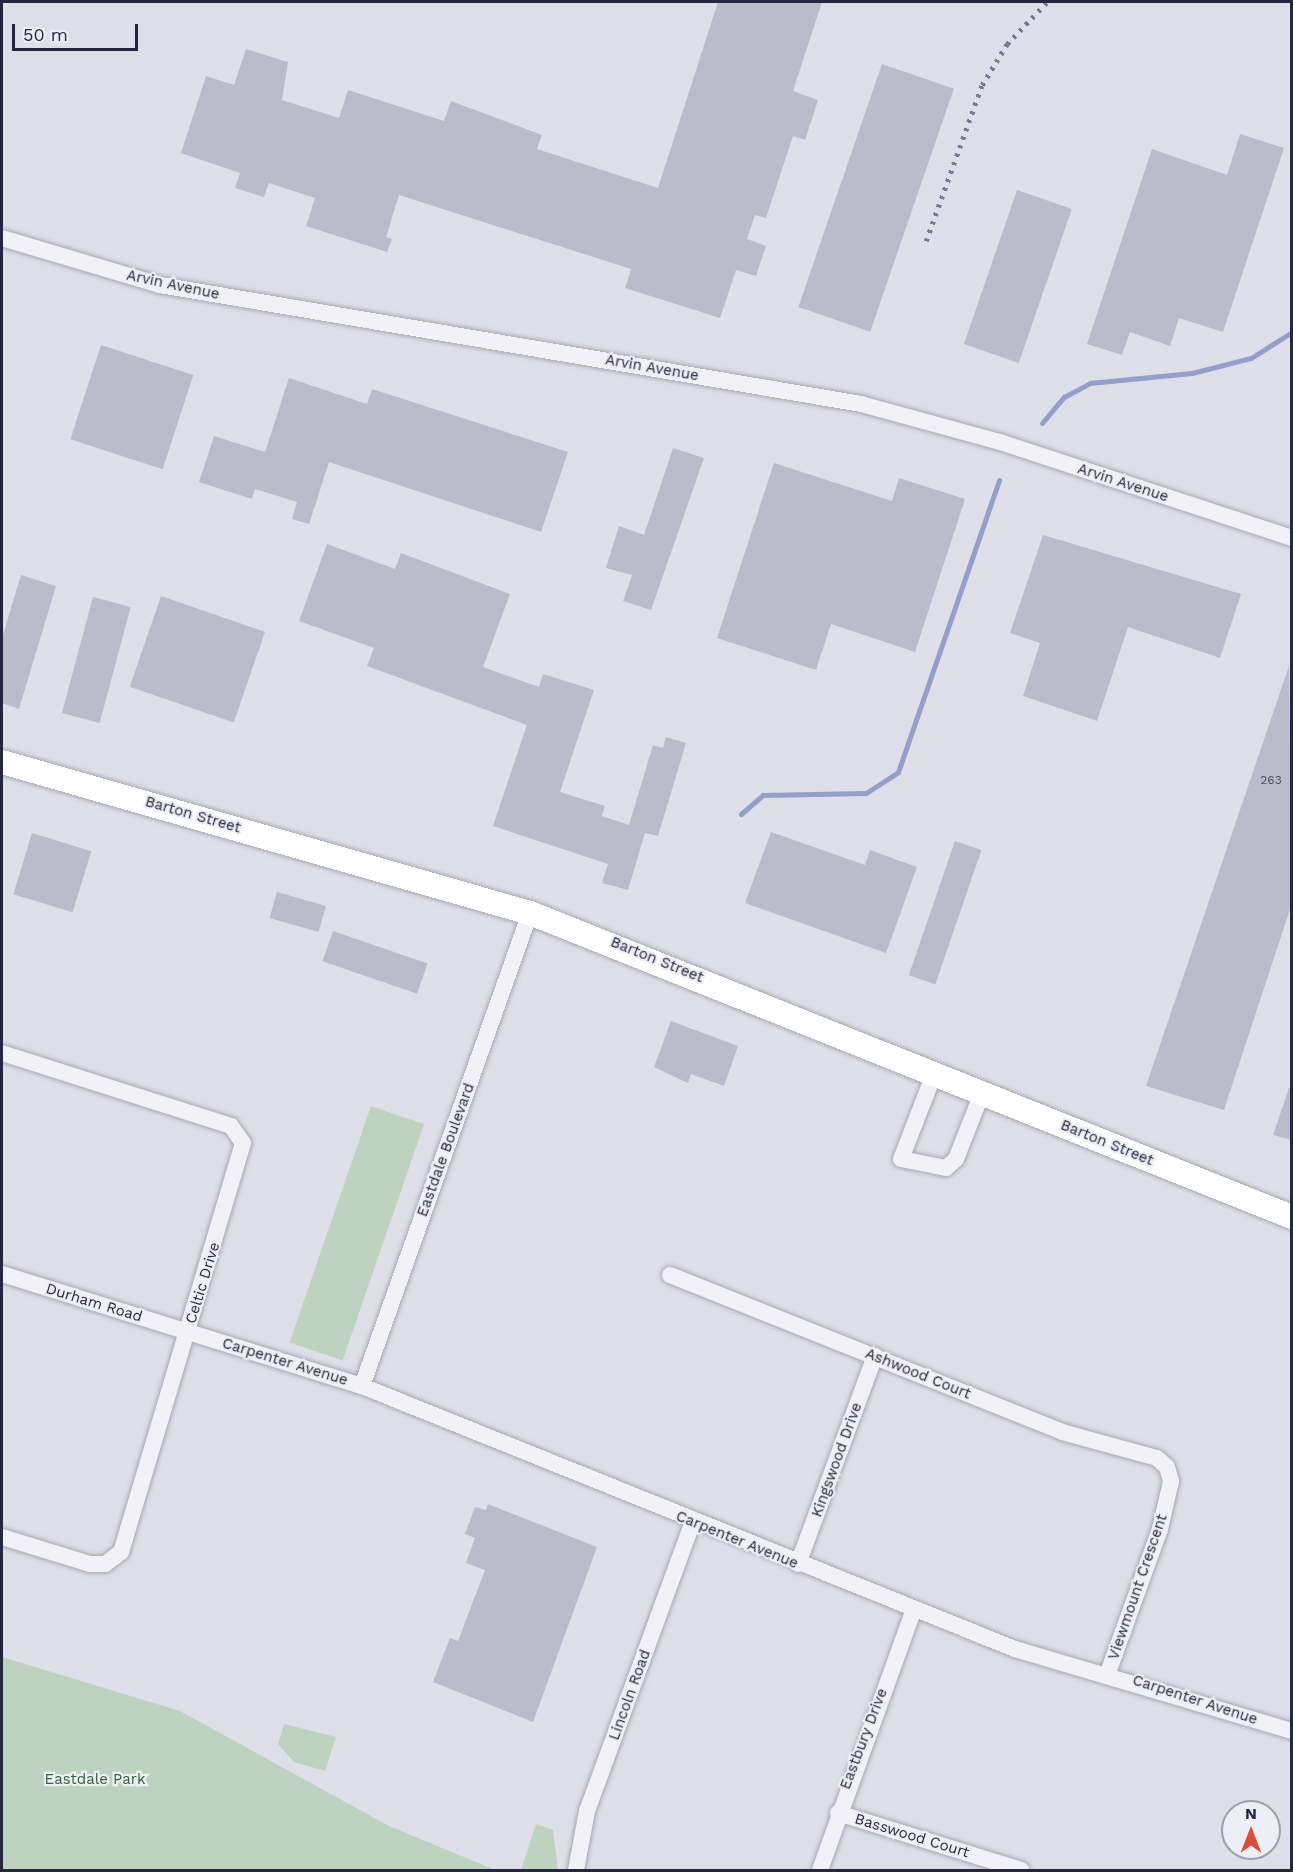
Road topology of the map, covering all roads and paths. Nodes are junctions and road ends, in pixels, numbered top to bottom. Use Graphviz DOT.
graph roads {
  1 [pos="2,238"];
  2 [pos="1292,538"];
  3 [pos="2,762"];
  4 [pos="530,913"];
  5 [pos="2,1053"];
  6 [pos="934,1074"];
  7 [pos="982,1093"];
  8 [pos="1292,1217"];
  9 [pos="2,1274"];
  10 [pos="670,1275"];
  11 [pos="188,1332"];
  12 [pos="875,1356"];
  13 [pos="362,1386"];
  14 [pos="1167,1467"];
  15 [pos="693,1522"];
  16 [pos="2,1537"];
  17 [pos="798,1564"];
  18 [pos="914,1609"];
  19 [pos="1108,1673"];
  20 [pos="1292,1731"];
  21 [pos="838,1813"];
  22 [pos="576,1870"];
  23 [pos="820,1870"];
  24 [pos="1021,1870"];
  1 -- 2 [label="street, Arvin Avenue"];
  3 -- 4 [label="main road, Barton Street"];
  4 -- 6 [label="main road, Barton Street"];
  4 -- 13 [label="street, Eastdale Boulevard"];
  5 -- 11 [label="street, Celtic Drive"];
  6 -- 7 [label="main road, Barton Street"];
  6 -- 7 [label="street"];
  7 -- 8 [label="main road, Barton Street"];
  9 -- 11 [label="street, Durham Road"];
  10 -- 12 [label="street, Ashwood Court"];
  11 -- 13 [label="street, Carpenter Avenue"];
  11 -- 16 [label="street, Celtic Drive"];
  12 -- 14 [label="street, Ashwood Court"];
  12 -- 17 [label="street, Kingswood Drive"];
  13 -- 15 [label="street, Carpenter Avenue"];
  14 -- 19 [label="street, Viewmount Crescent"];
  15 -- 17 [label="street, Carpenter Avenue"];
  15 -- 22 [label="street, Lincoln Road"];
  17 -- 18 [label="street, Carpenter Avenue"];
  18 -- 19 [label="street, Carpenter Avenue"];
  18 -- 21 [label="street, Eastbury Drive"];
  19 -- 20 [label="street, Carpenter Avenue"];
  21 -- 23 [label="street, Eastbury Drive"];
  21 -- 24 [label="street, Basswood Court"];
}
